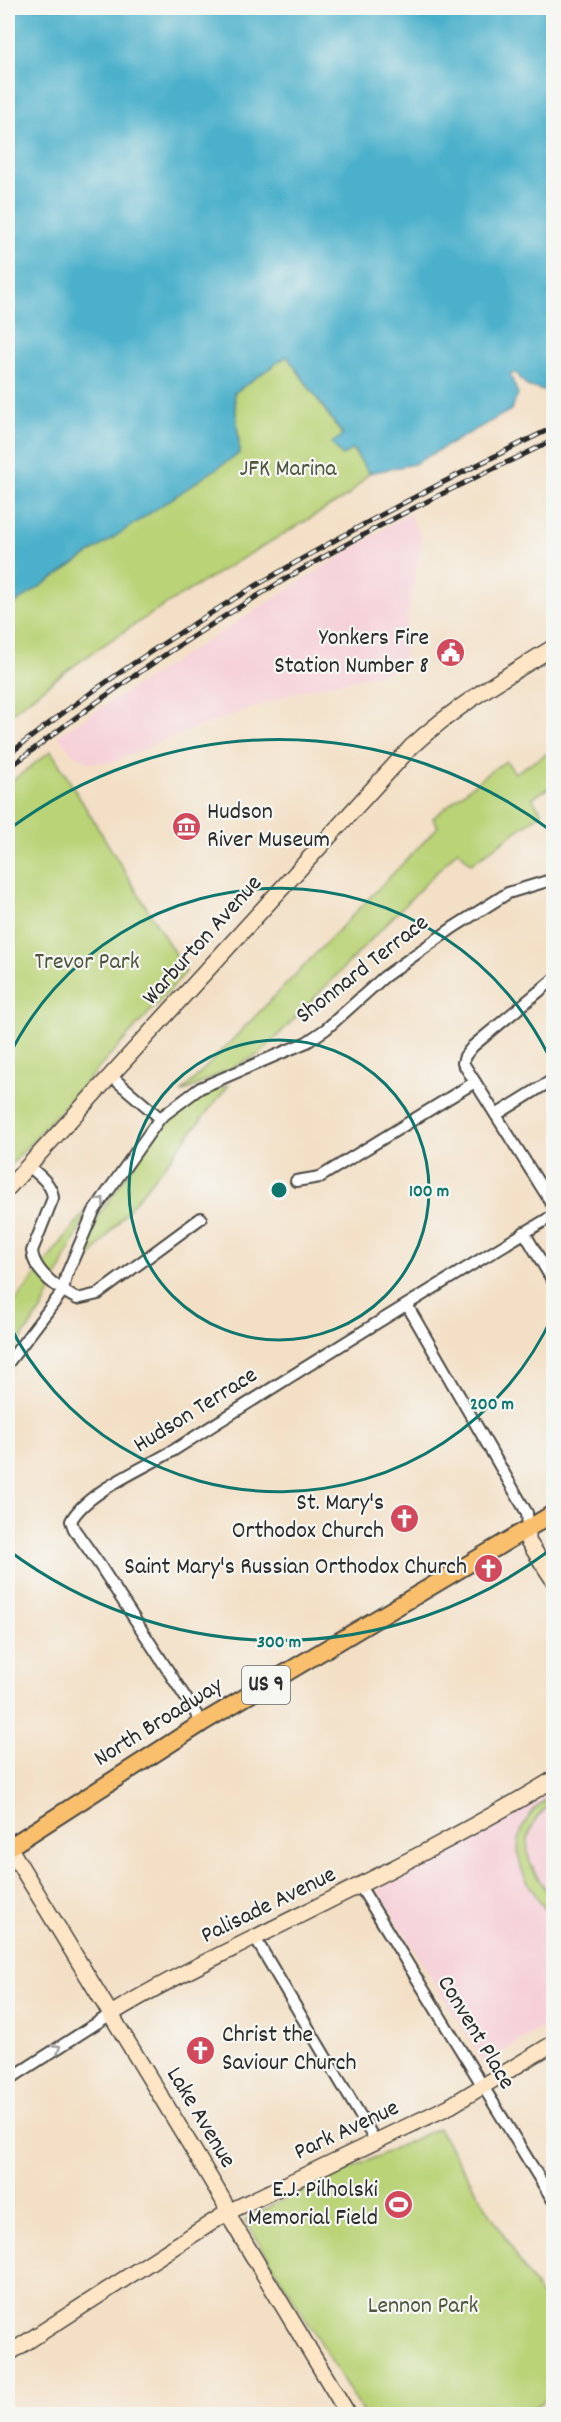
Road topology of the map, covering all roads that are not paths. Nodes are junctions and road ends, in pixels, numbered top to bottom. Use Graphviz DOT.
graph roads {
  1 [pos="554,647"];
  2 [pos="554,879"];
  3 [pos="554,979"];
  4 [pos="111,1076"];
  5 [pos="554,1079"];
  6 [pos="475,1082"];
  7 [pos="496,1115"];
  8 [pos="160,1118"];
  9 [pos="28,1165"];
  10 [pos="296,1181"];
  11 [pos="8,1188"];
  12 [pos="554,1207"];
  13 [pos="554,1215"];
  14 [pos="201,1218"];
  15 [pos="524,1232"];
  16 [pos="554,1283"];
  17 [pos="63,1291"];
  18 [pos="408,1305"];
  19 [pos="8,1363"];
  20 [pos="554,1513"];
  21 [pos="528,1528"];
  22 [pos="554,1581"];
  23 [pos="202,1723"];
  24 [pos="554,1779"];
  25 [pos="8,1848"];
  26 [pos="360,1886"];
  27 [pos="255,1938"];
  28 [pos="111,2014"];
  29 [pos="554,2043"];
  30 [pos="8,2080"];
  31 [pos="483,2086"];
  32 [pos="376,2142"];
  33 [pos="554,2202"];
  34 [pos="228,2212"];
  35 [pos="8,2354"];
  36 [pos="348,2415"];
  1 -- 4 [label="street, Warburton Avenue"];
  2 -- 8 [label="street, Shonnard Terrace"];
  3 -- 6 [label="street"];
  4 -- 8 [label="street"];
  4 -- 9 [label="street, Warburton Avenue"];
  5 -- 7 [label="street"];
  6 -- 7 [label="street"];
  6 -- 10 [label="street"];
  7 -- 12 [label="street"];
  17 -- 8 [label="street, Shonnard Terrace, one-way"];
  9 -- 11 [label="street, Warburton Avenue"];
  9 -- 17 [label="street"];
  13 -- 15 [label="street, Hudson Terrace"];
  14 -- 17 [label="street"];
  15 -- 16 [label="street"];
  15 -- 18 [label="street, Hudson Terrace"];
  17 -- 19 [label="street"];
  18 -- 21 [label="street"];
  18 -- 23 [label="street, Hudson Terrace"];
  20 -- 21 [label="main road, North Broadway / US 9"];
  21 -- 22 [label="street"];
  21 -- 23 [label="main road, North Broadway / US 9"];
  23 -- 25 [label="main road, North Broadway / US 9"];
  24 -- 26 [label="street, Palisade Avenue"];
  25 -- 28 [label="street, Lake Avenue"];
  26 -- 27 [label="street, Palisade Avenue"];
  26 -- 31 [label="street, Convent Place"];
  27 -- 28 [label="street, Palisade Avenue"];
  27 -- 32 [label="street"];
  30 -- 28 [label="street, Palisade Avenue, one-way"];
  28 -- 34 [label="street, Lake Avenue"];
  29 -- 31 [label="street, Park Avenue"];
  31 -- 32 [label="street, Park Avenue"];
  31 -- 33 [label="street, Convent Place"];
  32 -- 34 [label="street, Park Avenue"];
  34 -- 35 [label="street, Park Avenue"];
  34 -- 36 [label="street, Lake Avenue"];
}
